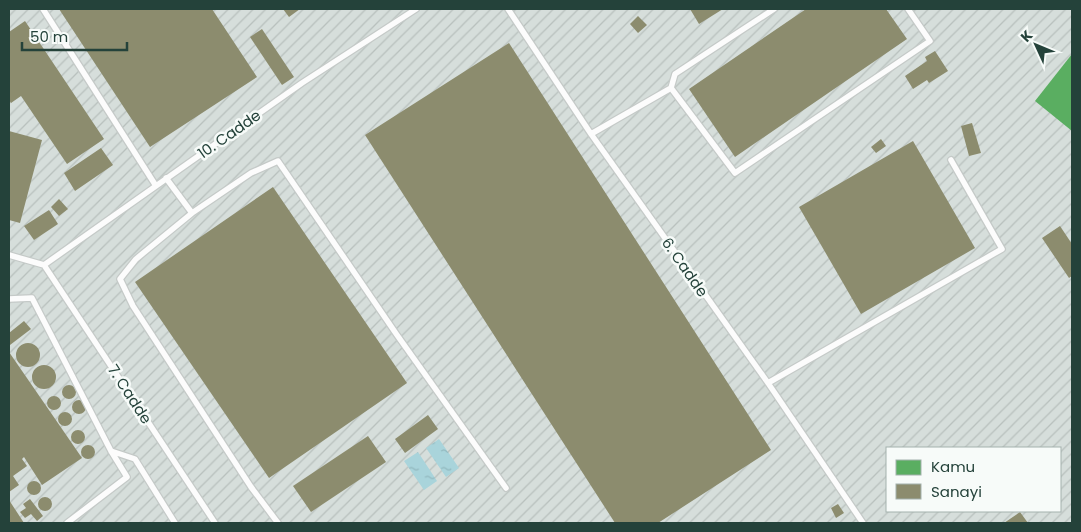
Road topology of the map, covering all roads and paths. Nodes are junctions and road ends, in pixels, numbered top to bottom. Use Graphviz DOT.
graph roads {
  1 [pos="43,9"];
  2 [pos="416,9"];
  3 [pos="508,9"];
  4 [pos="774,9"];
  5 [pos="908,9"];
  6 [pos="671,88"];
  7 [pos="591,134"];
  8 [pos="952,160"];
  9 [pos="166,178"];
  10 [pos="156,186"];
  11 [pos="192,213"];
  12 [pos="9,255"];
  13 [pos="44,264"];
  14 [pos="9,299"];
  15 [pos="768,383"];
  16 [pos="111,451"];
  17 [pos="506,488"];
  18 [pos="67,523"];
  19 [pos="175,523"];
  20 [pos="215,523"];
  21 [pos="278,523"];
  22 [pos="863,523"];
  1 -- 10 [label="lane"];
  2 -- 9 [label="lane, 10. Cadde"];
  3 -- 7 [label="lane, 6. Cadde"];
  4 -- 6 [label="lane"];
  5 -- 6 [label="lane"];
  6 -- 7 [label="lane"];
  7 -- 15 [label="lane, 6. Cadde"];
  8 -- 15 [label="lane"];
  9 -- 10 [label="lane, 10. Cadde"];
  9 -- 11 [label="lane"];
  10 -- 13 [label="lane, 10. Cadde"];
  11 -- 17 [label="lane"];
  11 -- 21 [label="lane"];
  12 -- 13 [label="lane"];
  13 -- 20 [label="lane, 7. Cadde"];
  14 -- 16 [label="lane"];
  15 -- 22 [label="lane, 6. Cadde"];
  16 -- 18 [label="lane"];
  16 -- 19 [label="lane"];
}
